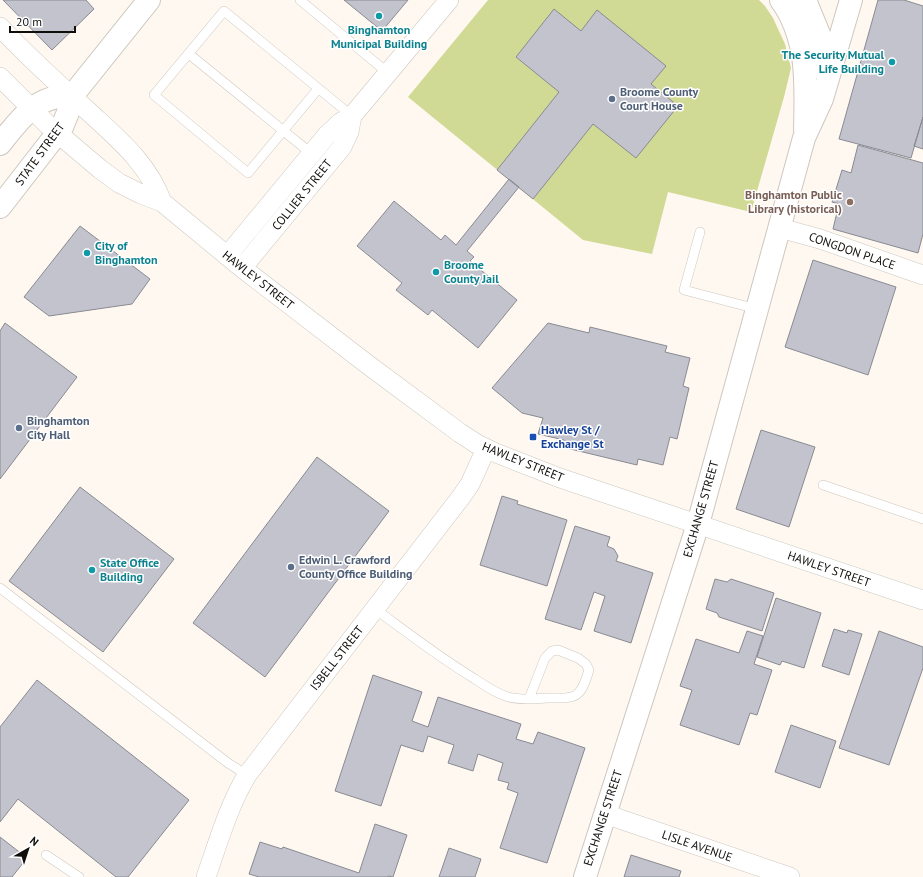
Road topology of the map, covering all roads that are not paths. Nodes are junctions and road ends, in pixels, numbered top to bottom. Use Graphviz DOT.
graph roads {
  1 [pos="148,0"];
  2 [pos="300,0"];
  3 [pos="449,0"];
  4 [pos="781,0"];
  5 [pos="805,0"];
  6 [pos="851,0"];
  7 [pos="0,27"];
  8 [pos="189,54"];
  9 [pos="388,73"];
  10 [pos="0,77"];
  11 [pos="318,89"];
  12 [pos="825,90"];
  13 [pos="72,96"];
  14 [pos="31,109"];
  15 [pos="352,116"];
  16 [pos="283,130"];
  17 [pos="58,134"];
  18 [pos="804,138"];
  19 [pos="0,144"];
  20 [pos="312,154"];
  21 [pos="162,202"];
  22 [pos="0,207"];
  23 [pos="780,228"];
  24 [pos="700,232"];
  25 [pos="227,256"];
  26 [pos="242,268"];
  27 [pos="923,275"];
  28 [pos="758,309"];
  29 [pos="486,449"];
  30 [pos="823,486"];
  31 [pos="923,519"];
  32 [pos="698,524"];
  33 [pos="0,588"];
  34 [pos="923,600"];
  35 [pos="375,609"];
  36 [pos="529,699"];
  37 [pos="247,775"];
  38 [pos="605,814"];
  39 [pos="46,855"];
  40 [pos="79,877"];
  41 [pos="206,877"];
  42 [pos="585,877"];
  43 [pos="790,877"];
  1 -- 13 [label="main road, STATE STREET"];
  2 -- 9 [label="lane"];
  3 -- 9 [label="street, COLLIER STREET"];
  4 -- 18 [label="main road, EXCHANGE STREET"];
  5 -- 12 [label="main road, EXCHANGE STREET"];
  6 -- 12 [label="main road, EXCHANGE STREET"];
  7 -- 13 [label="street, HAWLEY STREET"];
  8 -- 11 [label="lane"];
  8 -- 16 [label="lane"];
  8 -- 16 [label="lane"];
  9 -- 15 [label="street, COLLIER STREET"];
  10 -- 14 [label="street, HAWLEY STREET"];
  11 -- 15 [label="lane"];
  11 -- 16 [label="lane"];
  12 -- 18 [label="main road, EXCHANGE STREET"];
  13 -- 14 [label="main road"];
  13 -- 17 [label="main road, STATE STREET"];
  13 -- 21 [label="street, HAWLEY STREET"];
  14 -- 17 [label="street, HAWLEY STREET"];
  14 -- 19 [label="main road"];
  15 -- 20 [label="street, COLLIER STREET"];
  15 -- 26 [label="street, COLLIER STREET"];
  16 -- 20 [label="lane"];
  17 -- 21 [label="street, HAWLEY STREET"];
  17 -- 22 [label="main road, STATE STREET"];
  18 -- 23 [label="main road, EXCHANGE STREET"];
  20 -- 25 [label="street, COLLIER STREET"];
  21 -- 25 [label="street, HAWLEY STREET"];
  23 -- 27 [label="street, CONGDON PLACE"];
  23 -- 28 [label="main road, EXCHANGE STREET"];
  24 -- 28 [label="lane"];
  25 -- 26 [label="street, HAWLEY STREET"];
  26 -- 29 [label="street, HAWLEY STREET"];
  28 -- 32 [label="main road, EXCHANGE STREET"];
  29 -- 32 [label="street, HAWLEY STREET"];
  29 -- 35 [label="street, ISBELL STREET"];
  30 -- 31 [label="lane"];
  32 -- 34 [label="street, HAWLEY STREET"];
  32 -- 38 [label="main road, EXCHANGE STREET"];
  33 -- 37 [label="lane"];
  35 -- 36 [label="lane"];
  35 -- 37 [label="street, ISBELL STREET"];
  36 -- 36 [label="lane"];
  37 -- 41 [label="street, ISBELL STREET"];
  38 -- 42 [label="main road, EXCHANGE STREET"];
  38 -- 43 [label="street, LISLE AVENUE"];
  39 -- 40 [label="lane"];
}
